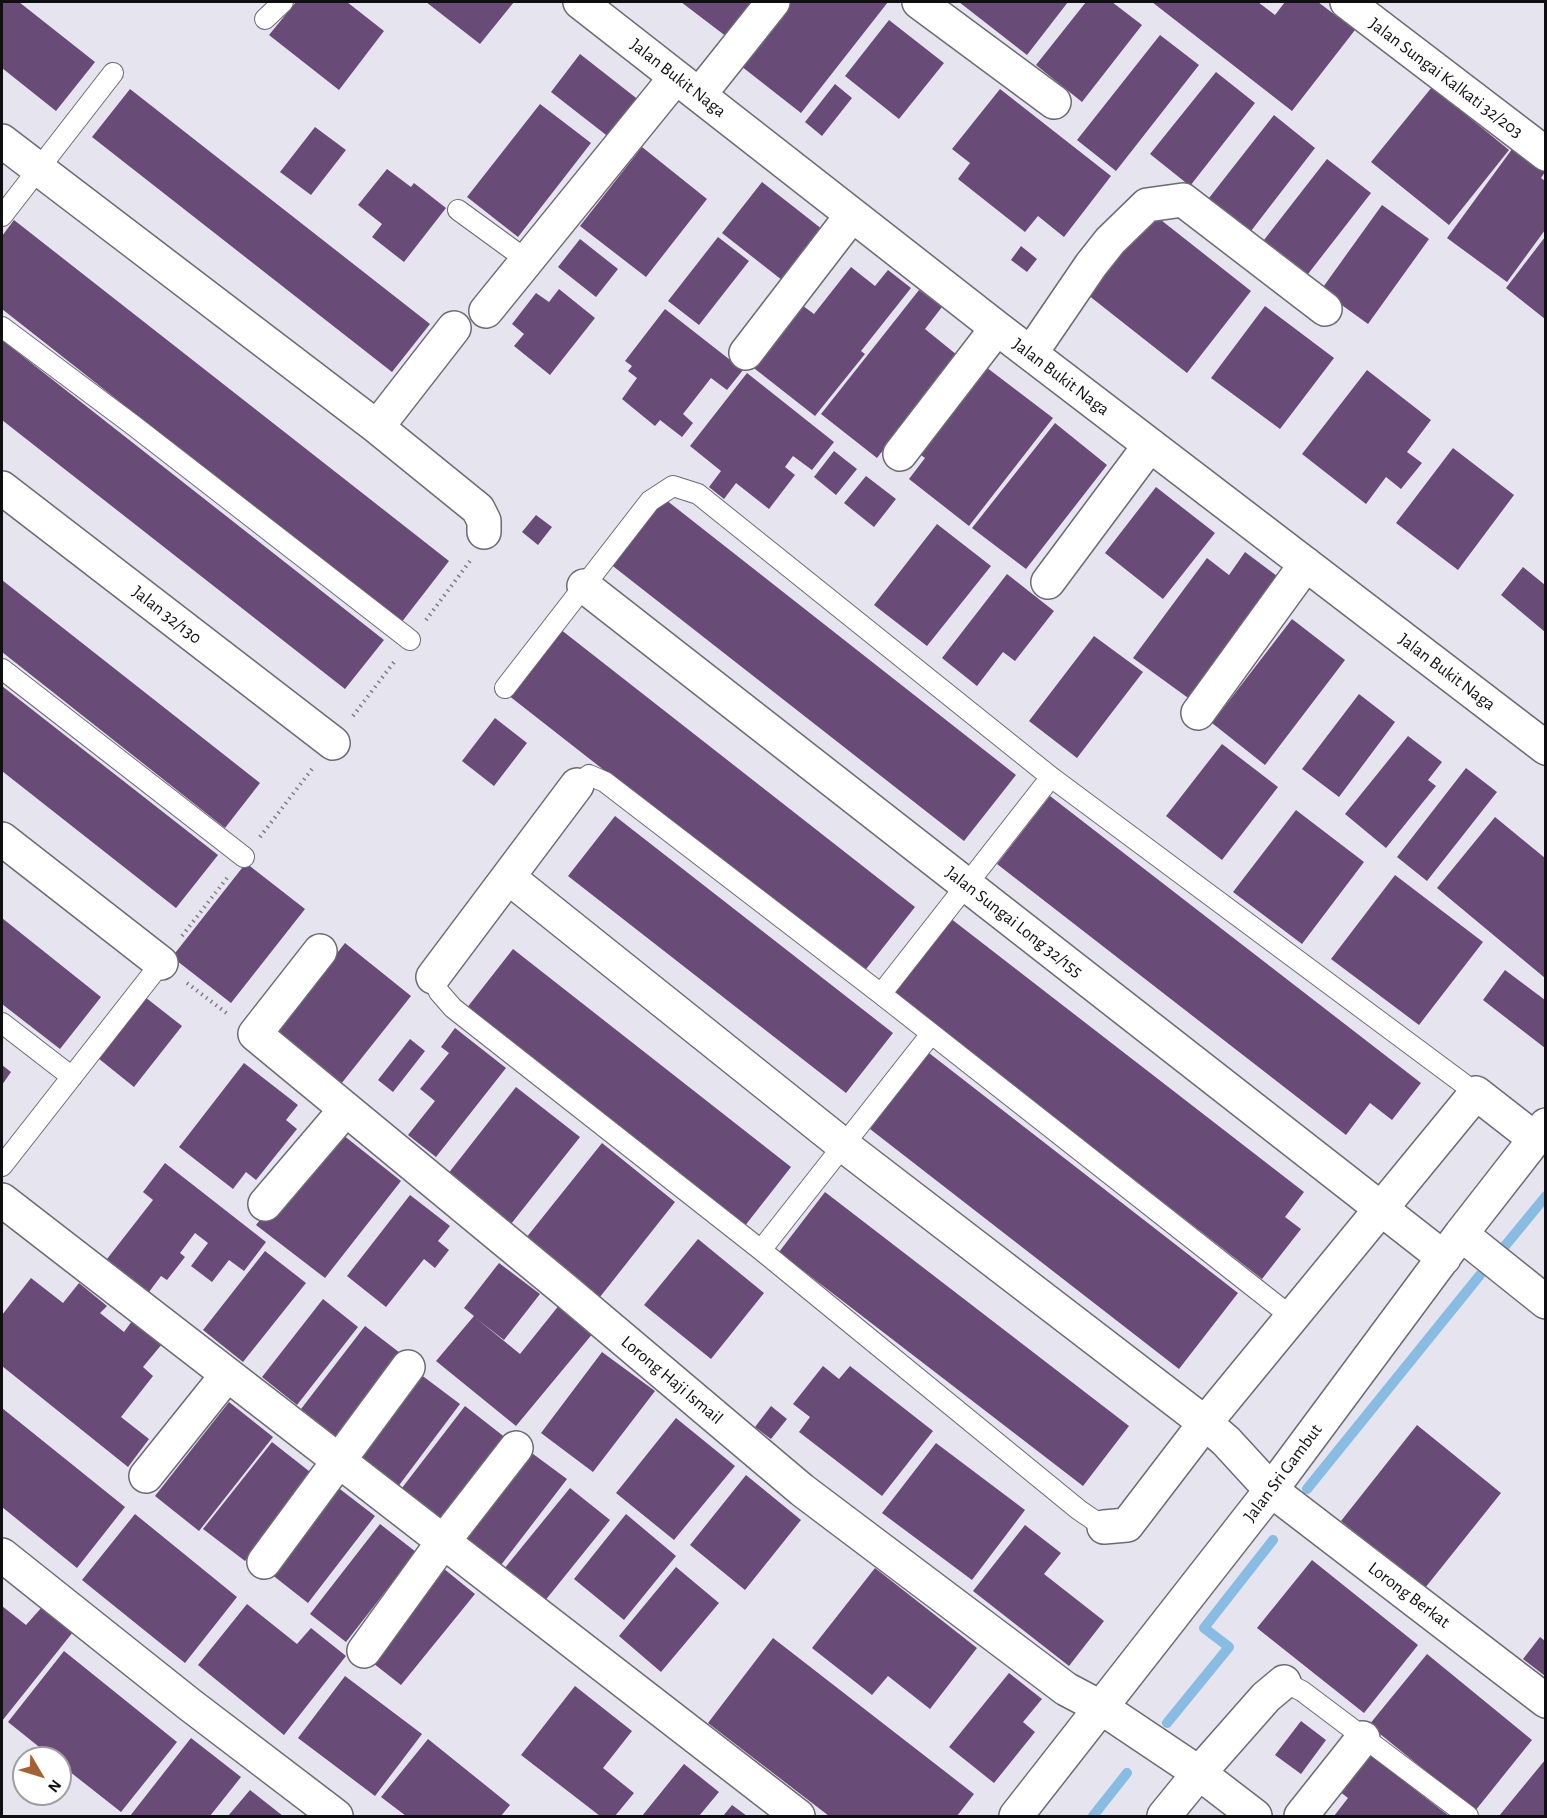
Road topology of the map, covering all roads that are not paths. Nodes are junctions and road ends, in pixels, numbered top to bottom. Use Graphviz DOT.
graph roads {
  1 [pos="283,2"];
  2 [pos="580,2"];
  3 [pos="773,2"];
  4 [pos="919,2"];
  5 [pos="1347,2"];
  6 [pos="265,19"];
  7 [pos="113,73"];
  8 [pos="688,86"];
  9 [pos="1054,102"];
  10 [pos="2,141"];
  11 [pos="1545,154"];
  12 [pos="38,170"];
  13 [pos="458,210"];
  14 [pos="852,215"];
  15 [pos="2,216"];
  16 [pos="528,261"];
  17 [pos="1324,309"];
  18 [pos="486,312"];
  19 [pos="2,327"];
  20 [pos="454,328"];
  21 [pos="997,328"];
  22 [pos="746,353"];
  23 [pos="1031,353"];
  24 [pos="377,427"];
  25 [pos="1150,444"];
  26 [pos="900,454"];
  27 [pos="2,488"];
  28 [pos="484,532"];
  29 [pos="1306,564"];
  30 [pos="1048,582"];
  31 [pos="584,586"];
  32 [pos="410,640"];
  33 [pos="2,669"];
  34 [pos="505,688"];
  35 [pos="1198,713"];
  36 [pos="333,743"];
  37 [pos="1545,748"];
  38 [pos="1051,777"];
  39 [pos="577,785"];
  40 [pos="2,839"];
  41 [pos="244,857"];
  42 [pos="508,877"];
  43 [pos="967,885"];
  44 [pos="320,951"];
  45 [pos="161,963"];
  46 [pos="433,977"];
  47 [pos="880,994"];
  48 [pos="2,1023"];
  49 [pos="931,1034"];
  50 [pos="72,1077"];
  51 [pos="1476,1093"];
  52 [pos="346,1109"];
  53 [pos="1540,1132"];
  54 [pos="843,1145"];
  55 [pos="2,1166"];
  56 [pos="2,1200"];
  57 [pos="265,1204"];
  58 [pos="1380,1209"];
  59 [pos="1452,1246"];
  60 [pos="761,1250"];
  61 [pos="1545,1302"];
  62 [pos="1293,1318"];
  63 [pos="408,1367"];
  64 [pos="227,1375"];
  65 [pos="1205,1424"];
  66 [pos="516,1448"];
  67 [pos="338,1461"];
  68 [pos="146,1476"];
  69 [pos="1271,1490"];
  70 [pos="1104,1527"];
  71 [pos="443,1542"];
  72 [pos="2,1555"];
  73 [pos="264,1562"];
  74 [pos="364,1651"];
  75 [pos="1284,1682"];
  76 [pos="1545,1701"];
  77 [pos="1102,1708"];
  78 [pos="1363,1738"];
  79 [pos="1199,1773"];
  80 [pos="336,1816"];
  81 [pos="798,1816"];
  82 [pos="1016,1816"];
  83 [pos="1164,1816"];
  84 [pos="1255,1816"];
  85 [pos="1301,1816"];
  86 [pos="1468,1816"];
  1 -- 6 [label="lane"];
  2 -- 8 [label="street, Jalan Bukit Naga"];
  3 -- 8 [label="street"];
  4 -- 9 [label="street"];
  5 -- 11 [label="street, Jalan Sungai Kalkati 32/203"];
  7 -- 12 [label="lane"];
  8 -- 14 [label="street, Jalan Bukit Naga"];
  8 -- 16 [label="street"];
  10 -- 12 [label="street"];
  12 -- 15 [label="lane"];
  12 -- 24 [label="street"];
  13 -- 16 [label="lane"];
  14 -- 21 [label="street, Jalan Bukit Naga"];
  14 -- 22 [label="street"];
  16 -- 18 [label="street"];
  17 -- 23 [label="street"];
  19 -- 32 [label="lane"];
  20 -- 24 [label="street"];
  21 -- 23 [label="street, Jalan Bukit Naga"];
  21 -- 26 [label="street"];
  23 -- 25 [label="street, Jalan Bukit Naga"];
  24 -- 28 [label="street"];
  25 -- 29 [label="street, Jalan Bukit Naga"];
  25 -- 30 [label="street"];
  27 -- 36 [label="street, Jalan 32/130"];
  29 -- 35 [label="street"];
  29 -- 37 [label="street, Jalan Bukit Naga"];
  31 -- 34 [label="lane"];
  31 -- 38 [label="lane"];
  31 -- 43 [label="street, Jalan Sungai Long 32/155"];
  33 -- 41 [label="lane"];
  38 -- 43 [label="lane"];
  38 -- 51 [label="lane"];
  39 -- 42 [label="street"];
  39 -- 47 [label="lane"];
  40 -- 45 [label="street"];
  42 -- 46 [label="street"];
  42 -- 54 [label="street, Lorong Berkat"];
  43 -- 47 [label="lane"];
  43 -- 58 [label="street, Jalan Sungai Long 32/155"];
  44 -- 52 [label="street, Lorong Haji Ismail"];
  45 -- 50 [label="lane"];
  46 -- 60 [label="lane"];
  47 -- 49 [label="lane"];
  48 -- 50 [label="lane"];
  49 -- 54 [label="lane"];
  49 -- 62 [label="lane"];
  50 -- 55 [label="lane"];
  51 -- 53 [label="street"];
  51 -- 58 [label="street"];
  52 -- 57 [label="street"];
  52 -- 77 [label="street, Lorong Haji Ismail"];
  53 -- 59 [label="street, Jalan Sri Gambut"];
  54 -- 60 [label="lane"];
  54 -- 65 [label="street, Lorong Berkat"];
  56 -- 64 [label="street"];
  58 -- 59 [label="street, Jalan Sungai Long 32/155"];
  58 -- 62 [label="street"];
  59 -- 61 [label="street, Jalan Sungai Long 32/155"];
  59 -- 69 [label="street, Jalan Sri Gambut"];
  60 -- 70 [label="lane"];
  62 -- 65 [label="street"];
  63 -- 67 [label="street"];
  64 -- 67 [label="street"];
  64 -- 68 [label="street"];
  65 -- 69 [label="street, Lorong Berkat"];
  65 -- 70 [label="street"];
  66 -- 71 [label="street"];
  67 -- 71 [label="street"];
  67 -- 73 [label="street"];
  69 -- 76 [label="street, Lorong Berkat"];
  69 -- 77 [label="street, Jalan Sri Gambut"];
  71 -- 74 [label="street"];
  71 -- 81 [label="street"];
  72 -- 80 [label="street"];
  75 -- 78 [label="lane"];
  75 -- 79 [label="street"];
  77 -- 79 [label="street, Lorong Haji Ismail"];
  77 -- 82 [label="street, Jalan Sri Gambut"];
  78 -- 85 [label="street"];
  78 -- 86 [label="lane"];
  79 -- 83 [label="street"];
  79 -- 84 [label="street, Lorong Haji Ismail"];
}
